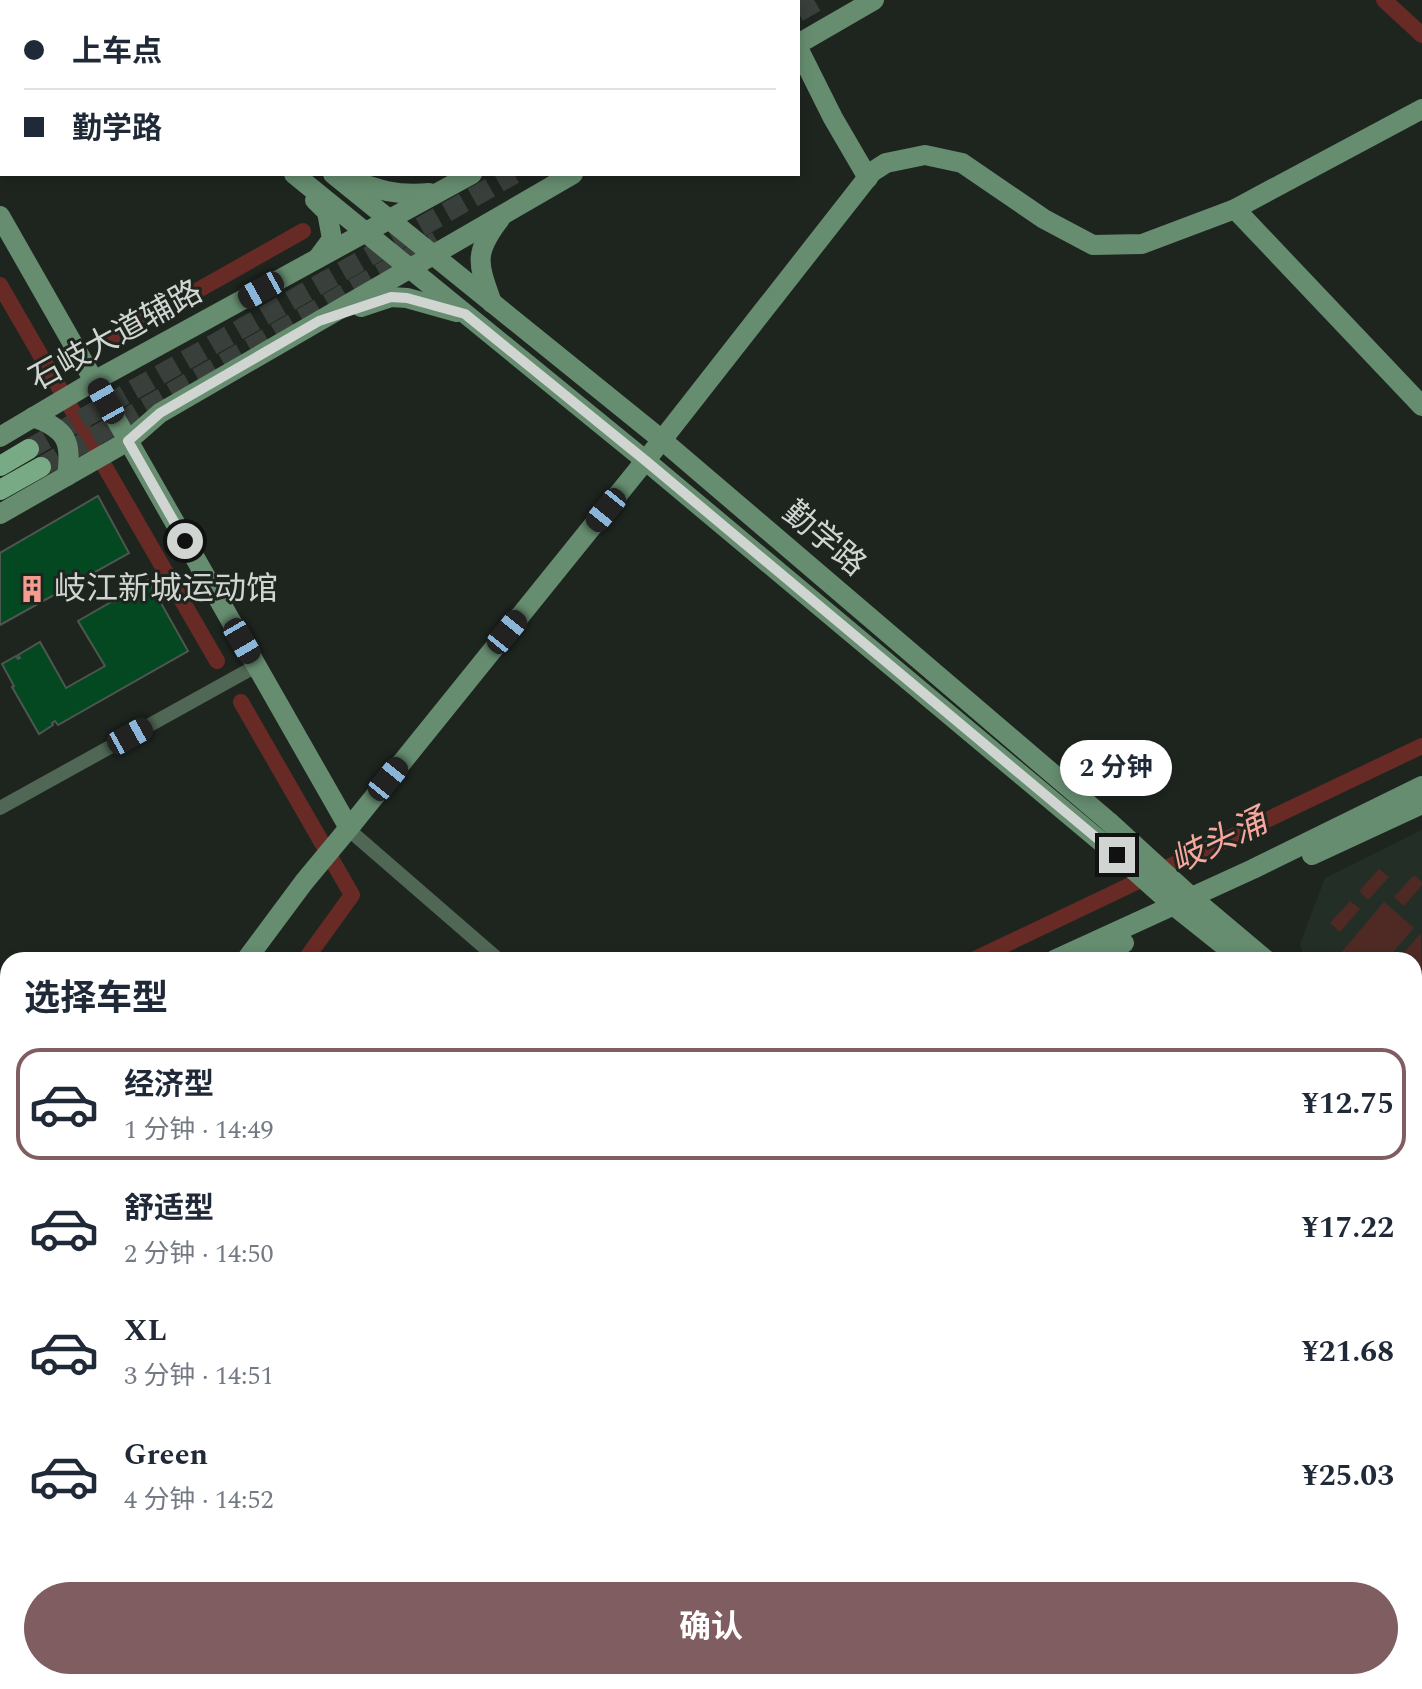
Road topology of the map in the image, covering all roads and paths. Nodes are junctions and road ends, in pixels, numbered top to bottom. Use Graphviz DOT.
graph roads {
  1 [pos="874,0"];
  2 [pos="800,45"];
  3 [pos="800,50"];
  4 [pos="1422,109"];
  5 [pos="294,176"];
  6 [pos="294,176"];
  7 [pos="337,176"];
  8 [pos="340,176"];
  9 [pos="468,176"];
  10 [pos="570,176"];
  11 [pos="868,178"];
  12 [pos="437,193"];
  13 [pos="1235,209"];
  14 [pos="504,214"];
  15 [pos="0,216"];
  16 [pos="389,219"];
  17 [pos="359,228"];
  18 [pos="432,255"];
  19 [pos="317,259"];
  20 [pos="409,268"];
  21 [pos="492,303"];
  22 [pos="465,314"];
  23 [pos="319,321"];
  24 [pos="94,381"];
  25 [pos="1422,406"];
  26 [pos="33,417"];
  27 [pos="0,437"];
  28 [pos="662,440"];
  29 [pos="128,441"];
  30 [pos="29,449"];
  31 [pos="646,461"];
  32 [pos="0,466"];
  33 [pos="41,467"];
  34 [pos="67,476"];
  35 [pos="0,490"];
  36 [pos="0,514"];
  37 [pos="256,666"];
  38 [pos="1422,786"];
  39 [pos="1,804"];
  40 [pos="1422,804"];
  41 [pos="348,829"];
  42 [pos="1188,905"];
  43 [pos="252,952"];
  44 [pos="490,952"];
  45 [pos="1073,952"];
  46 [pos="1103,952"];
  47 [pos="1234,952"];
  48 [pos="1255,952"];
  1 -- 2 [label="main road"];
  3 -- 11 [label="main road"];
  4 -- 13 [label="main road"];
  5 -- 17 [label="main road, 勤学路"];
  6 -- 19 [label="main road"];
  7 -- 16 [label="main road, 勤学路"];
  8 -- 12 [label="main road"];
  9 -- 12 [label="main road, 石岐大道辅路"];
  10 -- 14 [label="main road"];
  11 -- 13 [label="main road"];
  11 -- 28 [label="main road"];
  12 -- 16 [label="main road, 石岐大道辅路"];
  13 -- 25 [label="main road"];
  14 -- 18 [label="main road"];
  14 -- 21 [label="main road"];
  15 -- 24 [label="main road"];
  16 -- 17 [label="main road, 石岐大道辅路"];
  16 -- 18 [label="main road, 勤学路"];
  17 -- 19 [label="main road, 石岐大道辅路"];
  17 -- 20 [label="main road, 勤学路"];
  18 -- 20 [label="main road"];
  18 -- 21 [label="main road, 勤学路"];
  19 -- 24 [label="main road, 石岐大道辅路"];
  20 -- 22 [label="main road, 勤学路"];
  20 -- 23 [label="main road"];
  21 -- 28 [label="main road, 勤学路"];
  22 -- 23 [label="main road"];
  22 -- 31 [label="main road, 勤学路"];
  23 -- 29 [label="main road"];
  24 -- 26 [label="main road, 石岐大道辅路"];
  24 -- 29 [label="main road"];
  26 -- 27 [label="main road, 石岐大道辅路"];
  26 -- 34 [label="main road"];
  28 -- 31 [label="main road"];
  28 -- 42 [label="main road, 勤学路"];
  29 -- 34 [label="main road"];
  29 -- 37 [label="main road"];
  30 -- 32 [label="main road"];
  31 -- 41 [label="main road"];
  31 -- 42 [label="main road, 勤学路"];
  33 -- 35 [label="main road"];
  34 -- 36 [label="main road"];
  37 -- 39 [label="street"];
  37 -- 41 [label="main road"];
  38 -- 42 [label="main road"];
  40 -- 42 [label="main road"];
  41 -- 43 [label="main road"];
  41 -- 44 [label="street"];
  42 -- 45 [label="main road"];
  42 -- 46 [label="main road"];
  42 -- 47 [label="main road, 勤学路"];
  42 -- 48 [label="main road, 勤学路"];
}
